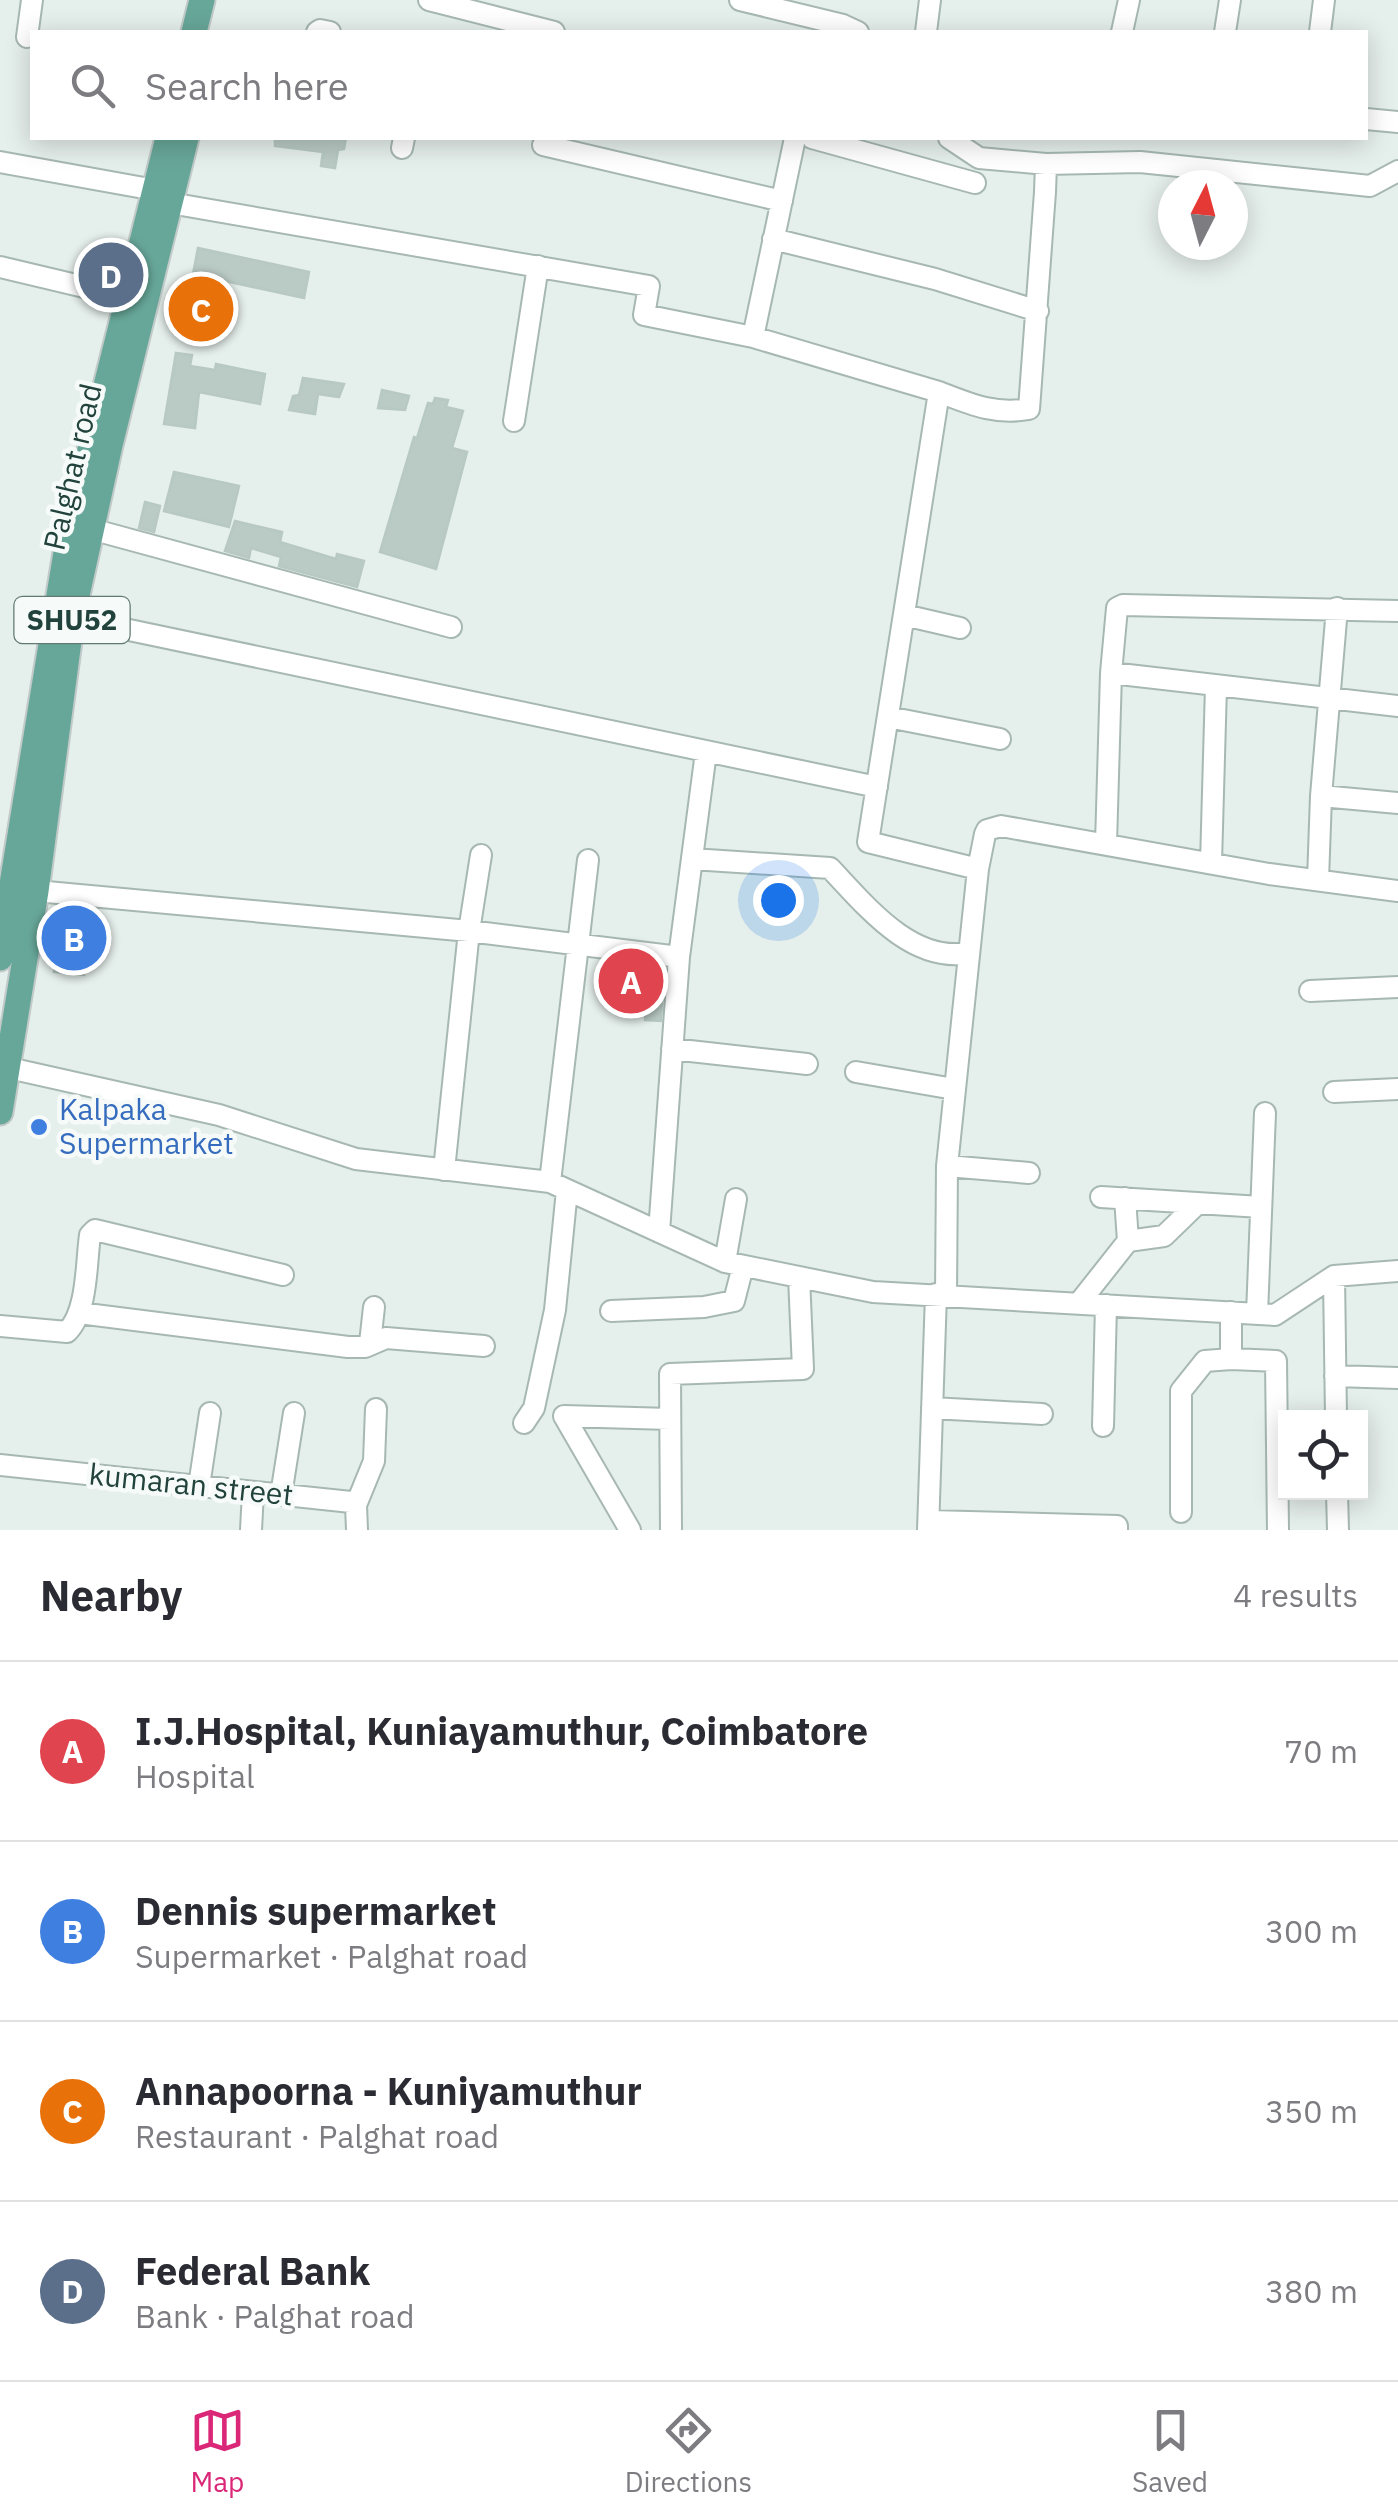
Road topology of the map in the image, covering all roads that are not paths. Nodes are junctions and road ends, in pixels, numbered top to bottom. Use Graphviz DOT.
graph roads {
  1 [pos="32,0"];
  2 [pos="202,0"];
  3 [pos="220,0"];
  4 [pos="429,0"];
  5 [pos="740,0"];
  6 [pos="930,0"];
  7 [pos="1128,0"];
  8 [pos="1230,0"];
  9 [pos="1324,0"];
  10 [pos="194,30"];
  11 [pos="212,30"];
  12 [pos="546,30"];
  13 [pos="853,30"];
  14 [pos="926,30"];
  15 [pos="1122,30"];
  16 [pos="1225,30"];
  17 [pos="1320,30"];
  18 [pos="24,37"];
  19 [pos="1368,118"];
  20 [pos="1398,122"];
  21 [pos="168,140"];
  22 [pos="185,140"];
  23 [pos="794,140"];
  24 [pos="819,140"];
  25 [pos="952,140"];
  26 [pos="543,145"];
  27 [pos="0,162"];
  28 [pos="1046,164"];
  29 [pos="1398,171"];
  30 [pos="975,183"];
  31 [pos="163,196"];
  32 [pos="782,201"];
  33 [pos="774,238"];
  34 [pos="538,266"];
  35 [pos="0,267"];
  36 [pos="137,299"];
  37 [pos="1038,311"];
  38 [pos="752,337"];
  39 [pos="938,392"];
  40 [pos="514,421"];
  41 [pos="92,529"];
  42 [pos="1338,608"];
  43 [pos="1398,612"];
  44 [pos="904,615"];
  45 [pos="72,618"];
  46 [pos="451,627"];
  47 [pos="960,628"];
  48 [pos="1111,674"];
  49 [pos="1216,686"];
  50 [pos="1329,699"];
  51 [pos="1398,706"];
  52 [pos="888,717"];
  53 [pos="1000,739"];
  54 [pos="706,752"];
  55 [pos="878,788"];
  56 [pos="1321,796"];
  57 [pos="1398,803"];
  58 [pos="1106,844"];
  59 [pos="480,855"];
  60 [pos="692,858"];
  61 [pos="588,860"];
  62 [pos="1211,864"];
  63 [pos="978,869"];
  64 [pos="1318,880"];
  65 [pos="36,891"];
  66 [pos="1398,891"];
  67 [pos="469,930"];
  68 [pos="578,944"];
  69 [pos="968,954"];
  70 [pos="679,957"];
  71 [pos="0,958"];
  72 [pos="1398,987"];
  73 [pos="1310,990"];
  74 [pos="672,1049"];
  75 [pos="807,1064"];
  76 [pos="3,1066"];
  77 [pos="856,1072"];
  78 [pos="954,1089"];
  79 [pos="1398,1089"];
  80 [pos="1334,1092"];
  81 [pos="0,1112"];
  82 [pos="1265,1113"];
  83 [pos="947,1166"];
  84 [pos="444,1170"];
  85 [pos="1029,1173"];
  86 [pos="558,1186"];
  87 [pos="1101,1197"];
  88 [pos="1125,1198"];
  89 [pos="736,1199"];
  90 [pos="1198,1203"];
  91 [pos="1262,1207"];
  92 [pos="659,1232"];
  93 [pos="1128,1241"];
  94 [pos="734,1264"];
  95 [pos="1398,1272"];
  96 [pos="283,1276"];
  97 [pos="1334,1276"];
  98 [pos="798,1277"];
  99 [pos="941,1295"];
  100 [pos="1079,1303"];
  101 [pos="1106,1304"];
  102 [pos="374,1307"];
  103 [pos="611,1311"];
  104 [pos="1231,1312"];
  105 [pos="79,1314"];
  106 [pos="1257,1314"];
  107 [pos="0,1326"];
  108 [pos="370,1343"];
  109 [pos="484,1346"];
  110 [pos="1231,1359"];
  111 [pos="1335,1376"];
  112 [pos="1398,1378"];
  113 [pos="932,1408"];
  114 [pos="376,1410"];
  115 [pos="1336,1410"];
  116 [pos="210,1413"];
  117 [pos="294,1413"];
  118 [pos="1042,1414"];
  119 [pos="670,1419"];
  120 [pos="524,1423"];
  121 [pos="1103,1426"];
  122 [pos="0,1465"];
  123 [pos="199,1486"];
  124 [pos="253,1492"];
  125 [pos="281,1495"];
  126 [pos="1337,1500"];
  127 [pos="356,1505"];
  128 [pos="1181,1512"];
  129 [pos="928,1525"];
  130 [pos="982,1526"];
  131 [pos="1044,1527"];
  132 [pos="251,1530"];
  133 [pos="358,1530"];
  134 [pos="630,1530"];
  135 [pos="671,1530"];
  136 [pos="1116,1530"];
  137 [pos="1278,1530"];
  138 [pos="1338,1530"];
  1 -- 18 [label="street"];
  2 -- 10 [label="main road"];
  3 -- 11 [label="main road"];
  4 -- 12 [label="street"];
  5 -- 13 [label="street"];
  6 -- 14 [label="street"];
  7 -- 15 [label="street"];
  8 -- 16 [label="street"];
  9 -- 17 [label="street"];
  19 -- 20 [label="street"];
  21 -- 31 [label="main road, Palghat road / SHU52"];
  22 -- 31 [label="main road, Palghat road / SHU52"];
  23 -- 32 [label="street"];
  24 -- 30 [label="street"];
  25 -- 28 [label="street"];
  26 -- 32 [label="street"];
  27 -- 31 [label="street"];
  28 -- 29 [label="street"];
  28 -- 37 [label="street"];
  31 -- 34 [label="street"];
  31 -- 36 [label="main road, Palghat road / SHU52"];
  32 -- 33 [label="street"];
  33 -- 37 [label="street"];
  33 -- 38 [label="street"];
  34 -- 38 [label="street"];
  34 -- 40 [label="street"];
  35 -- 36 [label="street"];
  36 -- 41 [label="main road, Palghat road / SHU52"];
  36 -- 71 [label="main road, Palghat road / SHU52"];
  37 -- 39 [label="street"];
  38 -- 39 [label="street"];
  39 -- 44 [label="street"];
  41 -- 45 [label="main road, Palghat road / SHU52"];
  41 -- 46 [label="street"];
  42 -- 43 [label="street"];
  42 -- 48 [label="street"];
  42 -- 50 [label="street"];
  44 -- 47 [label="street"];
  44 -- 52 [label="street"];
  45 -- 54 [label="street"];
  45 -- 65 [label="main road, Palghat road / SHU52"];
  48 -- 49 [label="street"];
  48 -- 58 [label="street"];
  49 -- 50 [label="street"];
  49 -- 62 [label="street"];
  50 -- 51 [label="street"];
  50 -- 56 [label="street"];
  52 -- 53 [label="street"];
  52 -- 55 [label="street"];
  54 -- 55 [label="street"];
  54 -- 60 [label="street"];
  55 -- 63 [label="street"];
  56 -- 57 [label="street"];
  56 -- 64 [label="street"];
  58 -- 62 [label="street"];
  58 -- 63 [label="street"];
  59 -- 67 [label="street"];
  60 -- 69 [label="street"];
  60 -- 70 [label="street"];
  61 -- 68 [label="street"];
  62 -- 64 [label="street"];
  63 -- 69 [label="street"];
  64 -- 66 [label="street"];
  65 -- 67 [label="street"];
  65 -- 76 [label="main road, Palghat road / SHU52"];
  67 -- 68 [label="street"];
  67 -- 84 [label="street"];
  68 -- 70 [label="street"];
  68 -- 86 [label="street"];
  69 -- 78 [label="street"];
  70 -- 74 [label="street"];
  72 -- 73 [label="street"];
  74 -- 75 [label="street"];
  74 -- 92 [label="street"];
  76 -- 81 [label="main road, Palghat road / SHU52"];
  76 -- 84 [label="street"];
  77 -- 78 [label="street"];
  78 -- 83 [label="street"];
  79 -- 80 [label="street"];
  82 -- 91 [label="street"];
  83 -- 85 [label="street"];
  83 -- 99 [label="street"];
  84 -- 86 [label="street"];
  86 -- 92 [label="street"];
  86 -- 120 [label="street"];
  87 -- 88 [label="street"];
  88 -- 90 [label="street"];
  88 -- 93 [label="street"];
  89 -- 94 [label="street"];
  90 -- 91 [label="street"];
  90 -- 93 [label="street"];
  91 -- 106 [label="street"];
  92 -- 94 [label="street"];
  93 -- 100 [label="street"];
  94 -- 98 [label="street"];
  94 -- 103 [label="street"];
  95 -- 97 [label="street"];
  96 -- 105 [label="street"];
  97 -- 106 [label="street"];
  97 -- 111 [label="street"];
  98 -- 99 [label="street"];
  98 -- 119 [label="street"];
  99 -- 100 [label="street"];
  99 -- 113 [label="street"];
  100 -- 101 [label="street"];
  101 -- 104 [label="street"];
  101 -- 121 [label="street"];
  102 -- 108 [label="street"];
  104 -- 106 [label="street"];
  104 -- 110 [label="street"];
  105 -- 107 [label="street"];
  105 -- 108 [label="street"];
  108 -- 109 [label="street"];
  110 -- 128 [label="street"];
  110 -- 137 [label="street"];
  111 -- 112 [label="street"];
  111 -- 115 [label="street"];
  113 -- 118 [label="street"];
  113 -- 129 [label="street"];
  114 -- 127 [label="street"];
  116 -- 123 [label="street"];
  117 -- 125 [label="street"];
  119 -- 134 [label="street"];
  119 -- 135 [label="street"];
  122 -- 123 [label="street, kumaran street"];
  123 -- 124 [label="street, kumaran street"];
  124 -- 125 [label="street, kumaran street"];
  124 -- 132 [label="street"];
  125 -- 127 [label="street, kumaran street"];
  126 -- 138 [label="street"];
  127 -- 133 [label="street"];
  129 -- 130 [label="street"];
  130 -- 131 [label="street"];
  131 -- 136 [label="street"];
}
